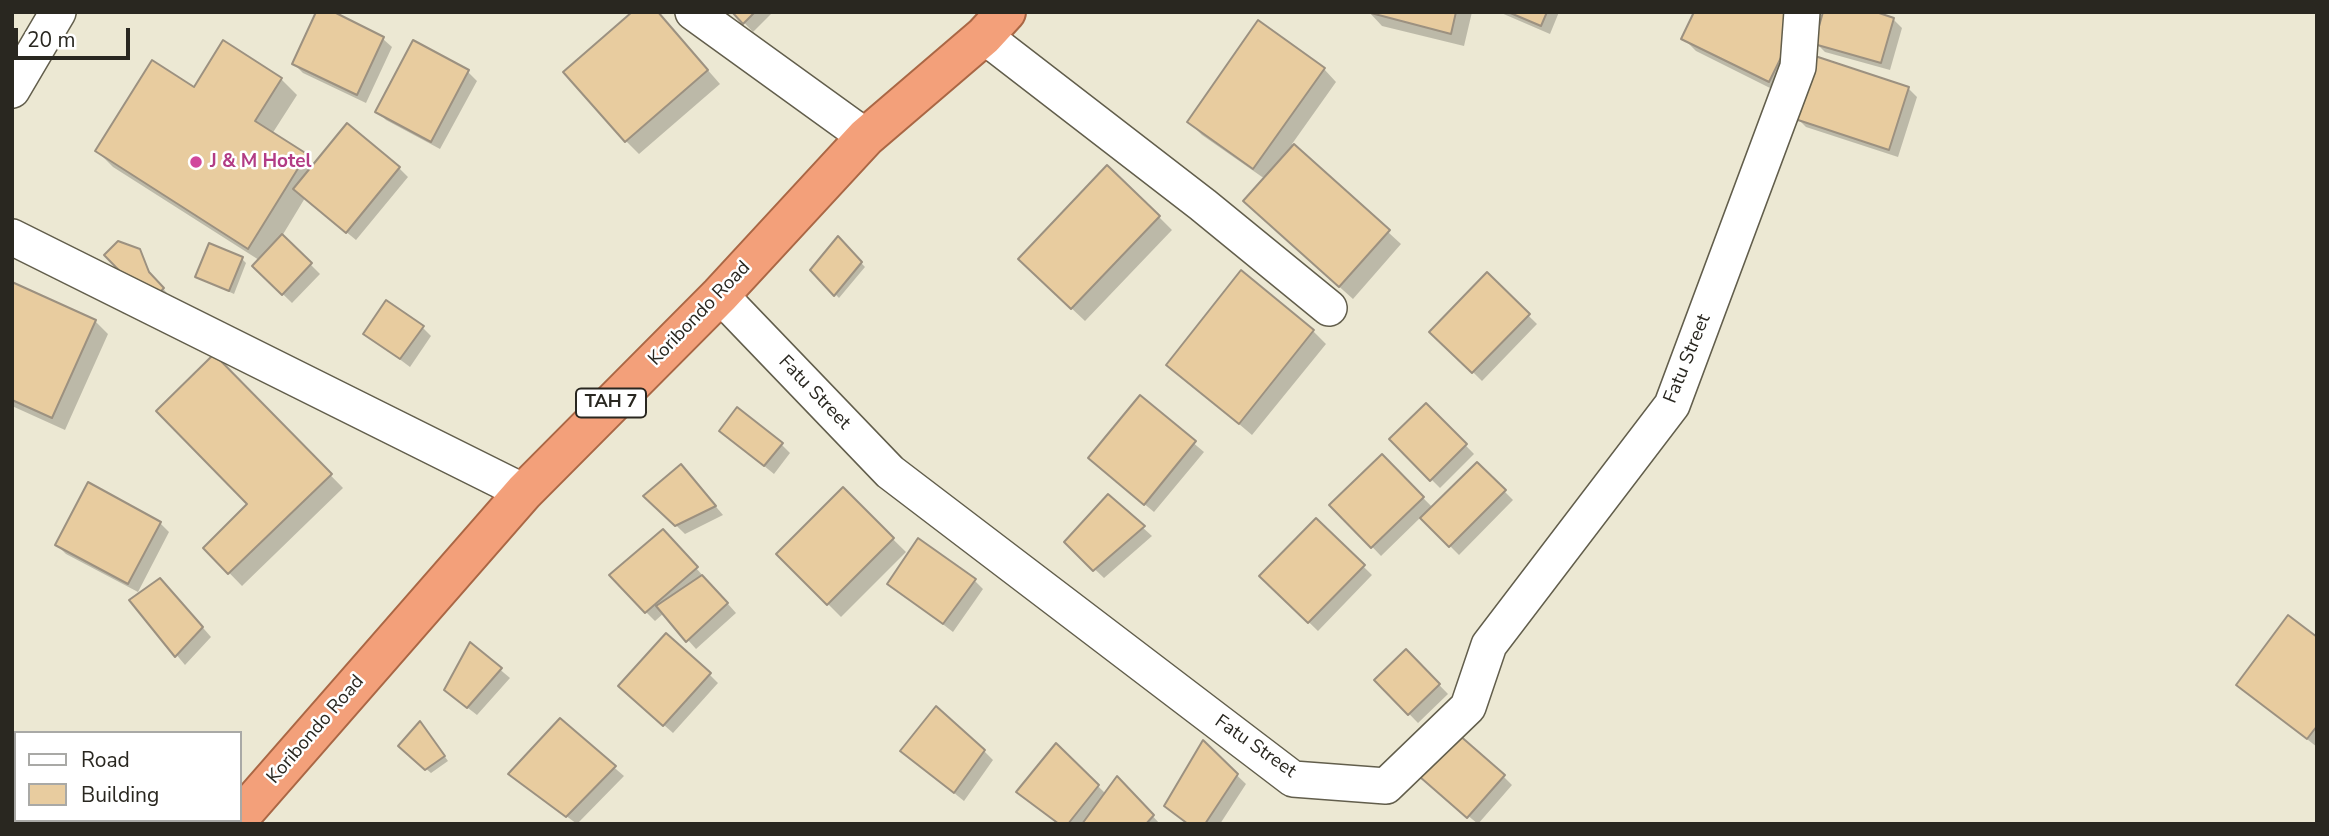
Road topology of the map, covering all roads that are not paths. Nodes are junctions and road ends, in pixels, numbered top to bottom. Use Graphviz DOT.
graph roads {
  1 [pos="58,12"];
  2 [pos="693,12"];
  3 [pos="1802,12"];
  4 [pos="995,24"];
  5 [pos="12,90"];
  6 [pos="866,137"];
  7 [pos="12,237"];
  8 [pos="720,295"];
  9 [pos="1329,308"];
  10 [pos="524,492"];
  11 [pos="242,814"];
  1 -- 5 [label="street"];
  2 -- 6 [label="street"];
  3 -- 8 [label="street, Fatu Street"];
  4 -- 6 [label="highway, Koribondo Road / TAH 7"];
  4 -- 9 [label="street"];
  6 -- 8 [label="highway, Koribondo Road / TAH 7"];
  7 -- 10 [label="street"];
  8 -- 10 [label="highway, Koribondo Road / TAH 7"];
  10 -- 11 [label="highway, Koribondo Road / TAH 7"];
}
